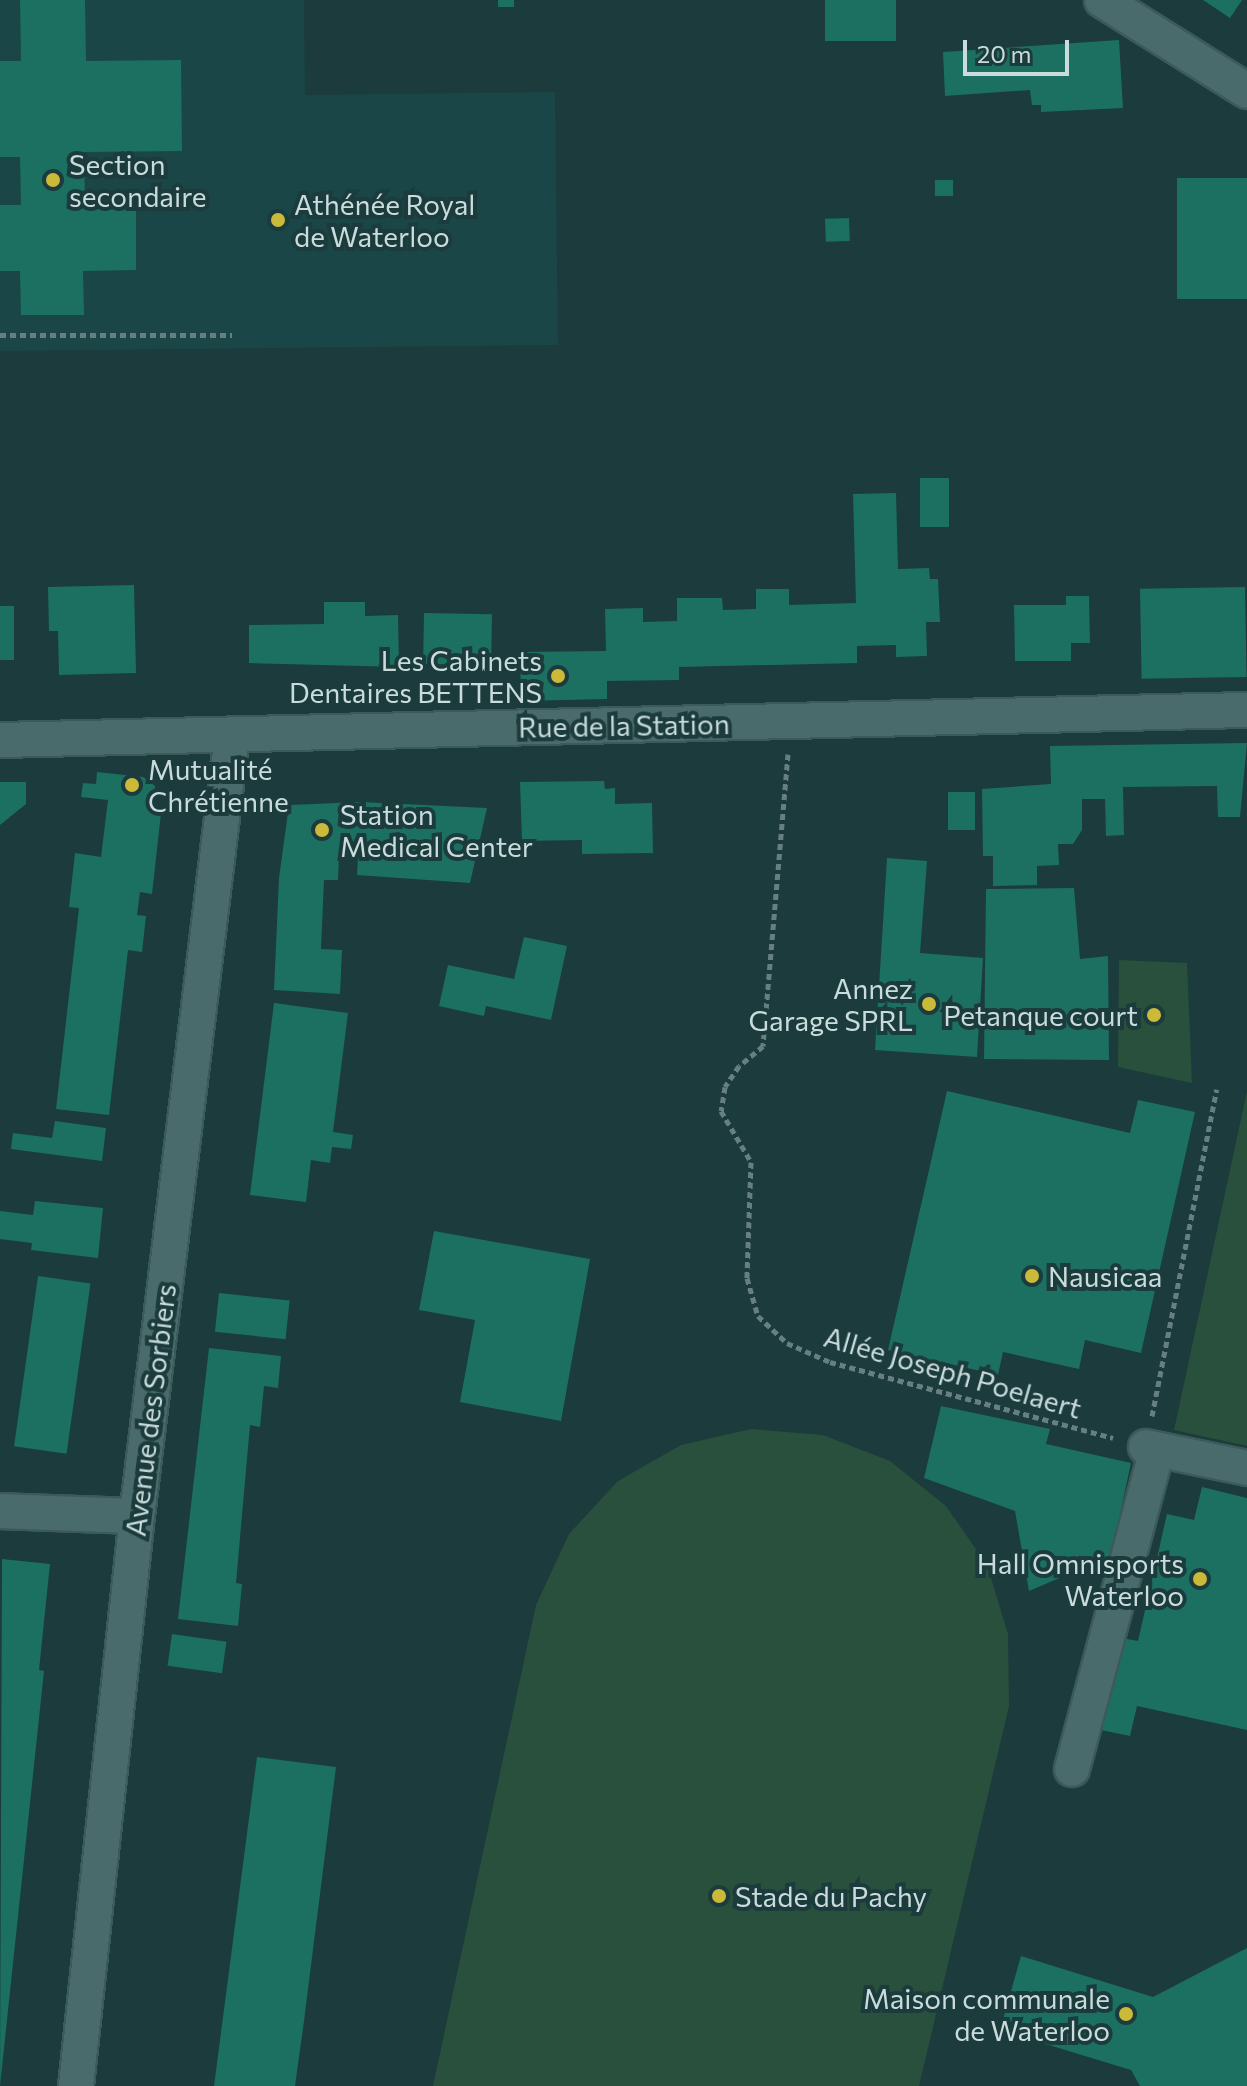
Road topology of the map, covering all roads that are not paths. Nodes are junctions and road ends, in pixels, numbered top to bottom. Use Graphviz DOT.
graph roads {
  1 [pos="1102,0"];
  2 [pos="1247,91"];
  3 [pos="1247,710"];
  4 [pos="232,735"];
  5 [pos="0,740"];
  6 [pos="1247,1468"];
  7 [pos="0,1511"];
  8 [pos="137,1516"];
  9 [pos="1072,1769"];
  10 [pos="76,2086"];
  1 -- 2 [label="street"];
  3 -- 4 [label="street, Rue de la Station"];
  4 -- 5 [label="street, Rue de la Station"];
  4 -- 8 [label="street, Avenue des Sorbiers"];
  6 -- 9 [label="street"];
  7 -- 8 [label="street"];
  8 -- 10 [label="street, Avenue des Sorbiers"];
}
